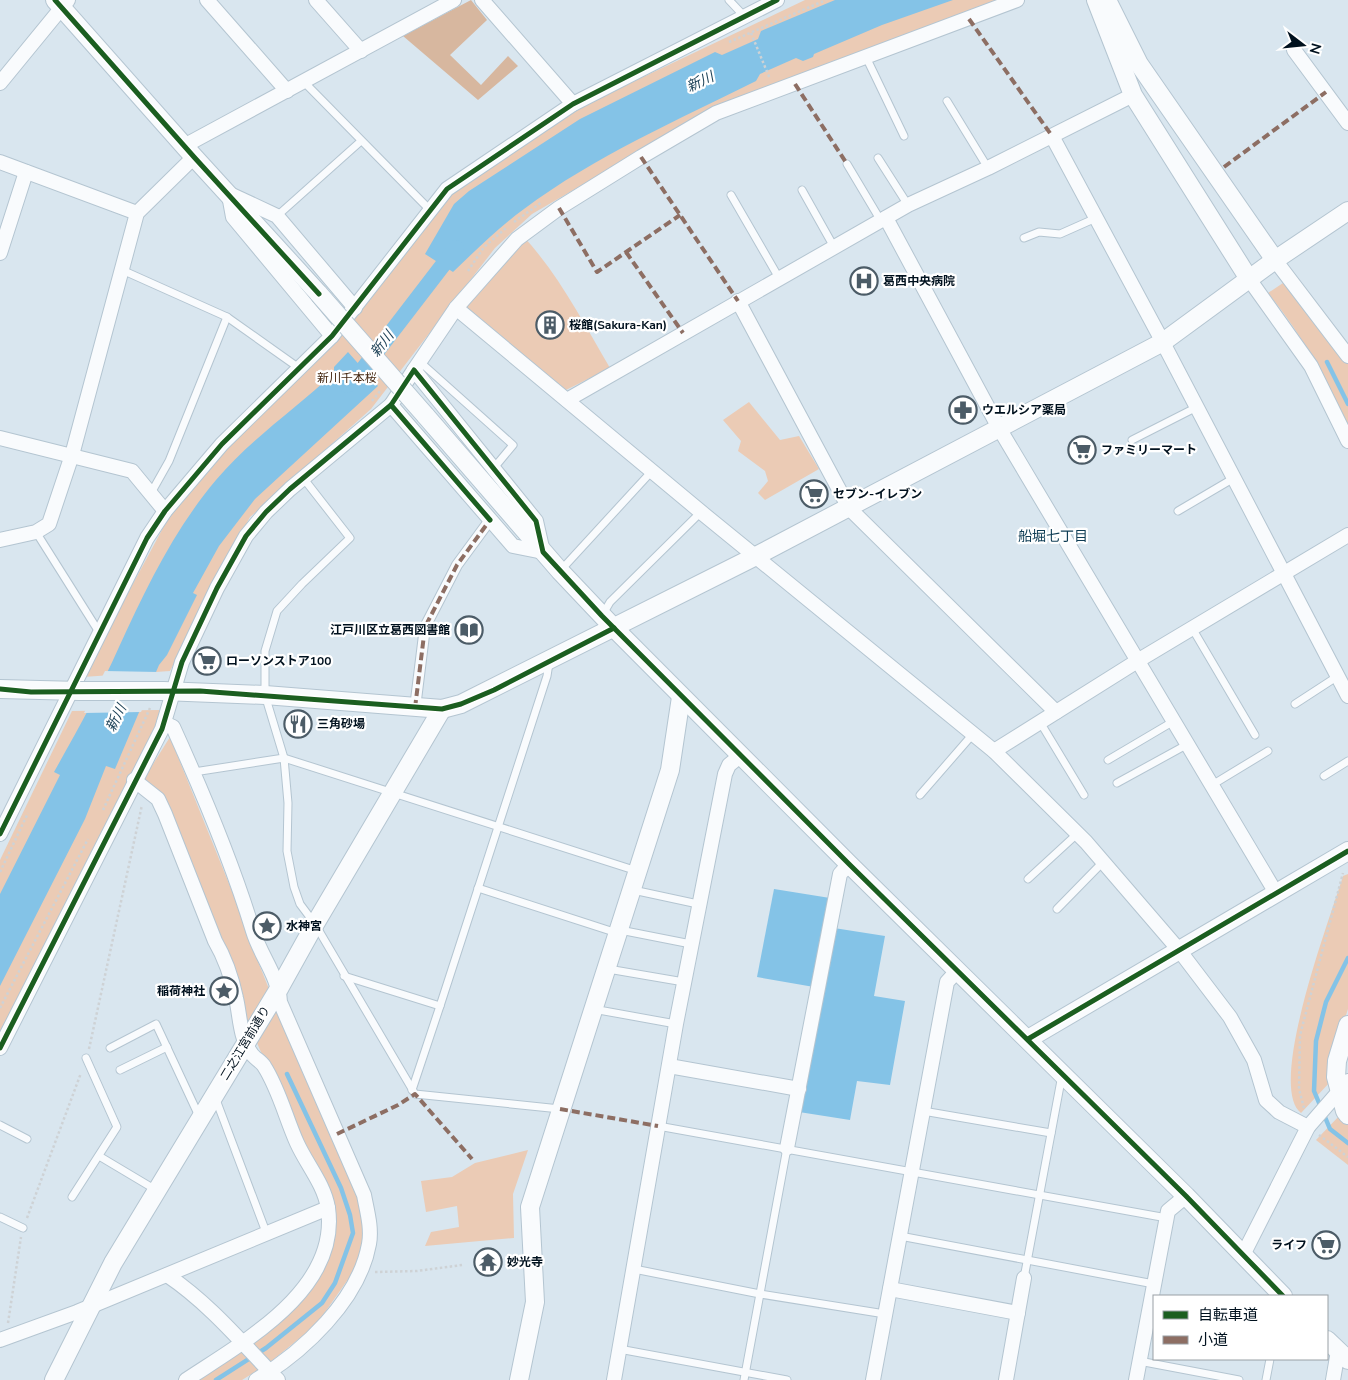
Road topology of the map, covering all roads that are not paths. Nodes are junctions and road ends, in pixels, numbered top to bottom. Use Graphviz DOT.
graph roads {
  1 [pos="207,0"];
  2 [pos="316,0"];
  3 [pos="482,0"];
  4 [pos="729,0"];
  5 [pos="776,0"];
  6 [pos="1018,0"];
  7 [pos="1096,0"];
  8 [pos="1106,0"];
  9 [pos="448,1"];
  10 [pos="62,3"];
  11 [pos="744,16"];
  12 [pos="1294,50"];
  13 [pos="361,51"];
  14 [pos="866,58"];
  15 [pos="0,82"];
  16 [pos="304,82"];
  17 [pos="287,91"];
  18 [pos="1132,96"];
  19 [pos="947,101"];
  20 [pos="573,104"];
  21 [pos="1348,123"];
  22 [pos="904,136"];
  23 [pos="1052,136"];
  24 [pos="360,141"];
  25 [pos="189,152"];
  26 [pos="878,158"];
  27 [pos="0,162"];
  28 [pos="846,164"];
  29 [pos="988,168"];
  30 [pos="26,172"];
  31 [pos="802,190"];
  32 [pos="229,194"];
  33 [pos="731,195"];
  34 [pos="908,205"];
  35 [pos="431,210"];
  36 [pos="1348,211"];
  37 [pos="138,213"];
  38 [pos="277,216"];
  39 [pos="1096,218"];
  40 [pos="884,219"];
  41 [pos="1024,238"];
  42 [pos="834,247"];
  43 [pos="0,253"];
  44 [pos="1275,260"];
  45 [pos="122,270"];
  46 [pos="780,278"];
  47 [pos="1249,279"];
  48 [pos="738,301"];
  49 [pos="355,308"];
  50 [pos="456,308"];
  51 [pos="227,317"];
  52 [pos="332,336"];
  53 [pos="1163,342"];
  54 [pos="1348,356"];
  55 [pos="417,365"];
  56 [pos="299,368"];
  57 [pos="567,400"];
  58 [pos="391,405"];
  59 [pos="1197,407"];
  60 [pos="999,428"];
  61 [pos="0,438"];
  62 [pos="1132,440"];
  63 [pos="1348,441"];
  64 [pos="72,455"];
  65 [pos="492,469"];
  66 [pos="652,471"];
  67 [pos="1234,478"];
  68 [pos="304,480"];
  69 [pos="151,493"];
  70 [pos="849,508"];
  71 [pos="1178,510"];
  72 [pos="165,511"];
  73 [pos="701,512"];
  74 [pos="490,520"];
  75 [pos="36,532"];
  76 [pos="1348,535"];
  77 [pos="0,540"];
  78 [pos="543,552"];
  79 [pos="756,556"];
  80 [pos="560,571"];
  81 [pos="1284,574"];
  82 [pos="608,622"];
  83 [pos="1192,628"];
  84 [pos="99,632"];
  85 [pos="549,660"];
  86 [pos="1139,660"];
  87 [pos="1338,676"];
  88 [pos="0,689"];
  89 [pos="168,691"];
  90 [pos="75,692"];
  91 [pos="266,695"];
  92 [pos="1348,696"];
  93 [pos="681,697"];
  94 [pos="1294,704"];
  95 [pos="415,708"];
  96 [pos="442,709"];
  97 [pos="1056,712"];
  98 [pos="1174,721"];
  99 [pos="1040,722"];
  100 [pos="164,723"];
  101 [pos="973,734"];
  102 [pos="1255,735"];
  103 [pos="1188,744"];
  104 [pos="994,751"];
  105 [pos="1268,752"];
  106 [pos="740,756"];
  107 [pos="284,758"];
  108 [pos="1108,760"];
  109 [pos="1348,761"];
  110 [pos="194,772"];
  111 [pos="1324,776"];
  112 [pos="134,780"];
  113 [pos="1116,783"];
  114 [pos="1212,785"];
  115 [pos="394,794"];
  116 [pos="920,795"];
  117 [pos="1084,795"];
  118 [pos="497,828"];
  119 [pos="0,834"];
  120 [pos="1077,834"];
  121 [pos="1348,851"];
  122 [pos="1102,862"];
  123 [pos="848,864"];
  124 [pos="637,872"];
  125 [pos="1028,879"];
  126 [pos="478,888"];
  127 [pos="632,890"];
  128 [pos="1276,893"];
  129 [pos="698,904"];
  130 [pos="1057,909"];
  131 [pos="315,924"];
  132 [pos="618,931"];
  133 [pos="691,944"];
  134 [pos="1179,950"];
  135 [pos="605,969"];
  136 [pos="957,971"];
  137 [pos="344,976"];
  138 [pos="684,982"];
  139 [pos="280,988"];
  140 [pos="440,1006"];
  141 [pos="593,1009"];
  142 [pos="676,1024"];
  143 [pos="1348,1025"];
  144 [pos="246,1040"];
  145 [pos="1028,1040"];
  146 [pos="166,1047"];
  147 [pos="0,1048"];
  148 [pos="110,1048"];
  149 [pos="86,1058"];
  150 [pos="669,1066"];
  151 [pos="120,1070"];
  152 [pos="1062,1073"];
  153 [pos="1344,1087"];
  154 [pos="799,1089"];
  155 [pos="412,1090"];
  156 [pos="214,1095"];
  157 [pos="560,1109"];
  158 [pos="923,1111"];
  159 [pos="1348,1115"];
  160 [pos="200,1119"];
  161 [pos="0,1126"];
  162 [pos="658,1126"];
  163 [pos="1308,1127"];
  164 [pos="1051,1133"];
  165 [pos="27,1139"];
  166 [pos="787,1148"];
  167 [pos="99,1156"];
  168 [pos="912,1172"];
  169 [pos="157,1190"];
  170 [pos="1040,1195"];
  171 [pos="1186,1196"];
  172 [pos="72,1197"];
  173 [pos="328,1208"];
  174 [pos="0,1217"];
  175 [pos="1166,1218"];
  176 [pos="23,1228"];
  177 [pos="266,1232"];
  178 [pos="900,1236"];
  179 [pos="1243,1255"];
  180 [pos="1028,1259"];
  181 [pos="634,1269"];
  182 [pos="167,1275"];
  183 [pos="1024,1278"];
  184 [pos="1154,1284"];
  185 [pos="890,1289"];
  186 [pos="760,1294"];
  187 [pos="1281,1295"];
  188 [pos="92,1305"];
  189 [pos="885,1314"];
  190 [pos="1018,1314"];
  191 [pos="3,1339"];
  192 [pos="246,1345"];
  193 [pos="619,1349"];
  194 [pos="1337,1350"];
  195 [pos="1270,1360"];
  196 [pos="1139,1361"];
  197 [pos="270,1372"];
  198 [pos="745,1376"];
  199 [pos="1009,1379"];
  200 [pos="54,1380"];
  201 [pos="186,1380"];
  202 [pos="256,1380"];
  203 [pos="519,1380"];
  204 [pos="614,1380"];
  205 [pos="787,1380"];
  206 [pos="873,1380"];
  207 [pos="1136,1380"];
  208 [pos="1239,1380"];
  209 [pos="1266,1380"];
  210 [pos="1333,1380"];
  1 -- 17 [label="street"];
  2 -- 13 [label="street"];
  3 -- 20 [label="street"];
  4 -- 11 [label="lane"];
  5 -- 11 [label="street"];
  6 -- 14 [label="street"];
  7 -- 18 [label="street"];
  8 -- 44 [label="street"];
  9 -- 13 [label="street"];
  10 -- 15 [label="street"];
  10 -- 25 [label="street"];
  11 -- 20 [label="street"];
  12 -- 21 [label="street"];
  13 -- 16 [label="street"];
  14 -- 22 [label="lane"];
  14 -- 50 [label="street"];
  16 -- 17 [label="street"];
  16 -- 24 [label="lane"];
  17 -- 25 [label="street"];
  18 -- 23 [label="street"];
  18 -- 47 [label="street"];
  19 -- 29 [label="lane"];
  20 -- 35 [label="street"];
  23 -- 29 [label="street"];
  23 -- 39 [label="street"];
  24 -- 35 [label="lane"];
  24 -- 38 [label="lane"];
  25 -- 32 [label="street"];
  25 -- 37 [label="street"];
  26 -- 34 [label="lane"];
  27 -- 30 [label="street"];
  28 -- 40 [label="lane"];
  29 -- 34 [label="street"];
  30 -- 37 [label="street"];
  30 -- 43 [label="street"];
  31 -- 42 [label="lane"];
  32 -- 38 [label="street"];
  32 -- 52 [label="street"];
  32 -- 78 [label="street, bridge"];
  33 -- 46 [label="lane"];
  34 -- 40 [label="street"];
  35 -- 49 [label="street"];
  36 -- 44 [label="street"];
  37 -- 45 [label="street"];
  38 -- 49 [label="street"];
  39 -- 41 [label="lane"];
  39 -- 53 [label="street"];
  40 -- 42 [label="street"];
  40 -- 60 [label="street"];
  42 -- 46 [label="street"];
  44 -- 47 [label="street"];
  44 -- 54 [label="street"];
  45 -- 51 [label="lane"];
  45 -- 64 [label="street"];
  46 -- 48 [label="street"];
  47 -- 53 [label="street"];
  47 -- 63 [label="street"];
  48 -- 57 [label="street"];
  48 -- 70 [label="street"];
  49 -- 52 [label="street"];
  50 -- 55 [label="street"];
  50 -- 57 [label="street"];
  51 -- 56 [label="lane"];
  51 -- 69 [label="lane"];
  52 -- 56 [label="street"];
  53 -- 59 [label="street"];
  53 -- 60 [label="street"];
  55 -- 58 [label="street"];
  55 -- 65 [label="street"];
  55 -- 65 [label="lane"];
  56 -- 72 [label="street"];
  57 -- 66 [label="street"];
  58 -- 68 [label="street"];
  58 -- 74 [label="street"];
  59 -- 62 [label="lane"];
  59 -- 67 [label="street"];
  60 -- 70 [label="street"];
  60 -- 86 [label="street"];
  61 -- 64 [label="street"];
  64 -- 69 [label="street"];
  64 -- 75 [label="street"];
  65 -- 78 [label="street"];
  66 -- 73 [label="street"];
  66 -- 80 [label="lane"];
  67 -- 71 [label="lane"];
  67 -- 81 [label="street"];
  68 -- 89 [label="street"];
  68 -- 91 [label="lane"];
  69 -- 72 [label="street"];
  70 -- 79 [label="street"];
  70 -- 97 [label="street"];
  72 -- 84 [label="street"];
  73 -- 79 [label="street"];
  73 -- 82 [label="lane"];
  74 -- 78 [label="street"];
  74 -- 95 [label="street"];
  75 -- 77 [label="street"];
  75 -- 84 [label="lane"];
  76 -- 81 [label="street"];
  78 -- 80 [label="street"];
  79 -- 82 [label="street"];
  79 -- 101 [label="street"];
  80 -- 82 [label="street"];
  81 -- 83 [label="street"];
  81 -- 87 [label="street"];
  82 -- 85 [label="street"];
  82 -- 93 [label="street"];
  83 -- 86 [label="street"];
  83 -- 102 [label="lane"];
  84 -- 90 [label="street"];
  85 -- 96 [label="street"];
  85 -- 118 [label="lane"];
  86 -- 97 [label="street"];
  86 -- 98 [label="street"];
  87 -- 92 [label="street"];
  87 -- 94 [label="lane"];
  88 -- 90 [label="street"];
  89 -- 90 [label="street, bridge"];
  89 -- 91 [label="street"];
  89 -- 100 [label="street"];
  90 -- 119 [label="street"];
  91 -- 95 [label="street"];
  91 -- 107 [label="lane"];
  93 -- 106 [label="street"];
  93 -- 124 [label="street"];
  95 -- 96 [label="street"];
  96 -- 115 [label="street, 二之江宮前通り"];
  97 -- 99 [label="street"];
  98 -- 103 [label="street"];
  98 -- 108 [label="lane"];
  99 -- 104 [label="street"];
  99 -- 117 [label="lane"];
  100 -- 110 [label="street"];
  100 -- 112 [label="street"];
  101 -- 104 [label="street"];
  101 -- 116 [label="lane"];
  103 -- 113 [label="lane"];
  103 -- 114 [label="street"];
  104 -- 120 [label="street"];
  105 -- 114 [label="lane"];
  106 -- 123 [label="street"];
  106 -- 129 [label="street"];
  107 -- 110 [label="lane"];
  107 -- 115 [label="lane"];
  107 -- 131 [label="lane"];
  109 -- 111 [label="lane"];
  110 -- 139 [label="street"];
  112 -- 144 [label="street"];
  112 -- 147 [label="street"];
  114 -- 128 [label="street"];
  115 -- 118 [label="lane"];
  115 -- 131 [label="street, 二之江宮前通り"];
  118 -- 124 [label="lane"];
  118 -- 126 [label="lane"];
  120 -- 122 [label="street"];
  120 -- 125 [label="lane"];
  121 -- 128 [label="street"];
  122 -- 130 [label="lane"];
  122 -- 134 [label="street"];
  123 -- 136 [label="street"];
  123 -- 154 [label="street"];
  124 -- 127 [label="street"];
  126 -- 132 [label="lane"];
  126 -- 140 [label="lane"];
  127 -- 129 [label="lane"];
  127 -- 132 [label="street"];
  128 -- 134 [label="street"];
  129 -- 133 [label="street"];
  131 -- 137 [label="lane"];
  131 -- 139 [label="street, 二之江宮前通り"];
  132 -- 133 [label="lane"];
  132 -- 135 [label="street"];
  133 -- 138 [label="street"];
  134 -- 145 [label="street"];
  134 -- 163 [label="street"];
  135 -- 138 [label="lane"];
  135 -- 141 [label="street"];
  136 -- 145 [label="street"];
  136 -- 158 [label="street"];
  137 -- 140 [label="lane"];
  137 -- 155 [label="lane"];
  138 -- 142 [label="street"];
  139 -- 144 [label="street, 二之江宮前通り"];
  139 -- 197 [label="street"];
  140 -- 155 [label="lane"];
  141 -- 142 [label="lane"];
  141 -- 157 [label="street"];
  142 -- 150 [label="street"];
  143 -- 153 [label="street"];
  144 -- 156 [label="street, 二之江宮前通り"];
  144 -- 173 [label="street"];
  145 -- 152 [label="street"];
  146 -- 148 [label="lane"];
  146 -- 151 [label="lane"];
  146 -- 160 [label="lane"];
  149 -- 167 [label="lane"];
  150 -- 154 [label="street"];
  150 -- 162 [label="street"];
  152 -- 164 [label="lane"];
  152 -- 171 [label="street"];
  153 -- 159 [label="street"];
  153 -- 163 [label="street"];
  154 -- 166 [label="street"];
  155 -- 157 [label="lane"];
  156 -- 160 [label="street, 二之江宮前通り"];
  156 -- 177 [label="lane"];
  157 -- 203 [label="street"];
  158 -- 164 [label="lane"];
  158 -- 168 [label="street"];
  160 -- 169 [label="street, 二之江宮前通り"];
  161 -- 165 [label="lane"];
  162 -- 166 [label="lane"];
  162 -- 181 [label="street"];
  163 -- 179 [label="street"];
  164 -- 170 [label="lane"];
  166 -- 168 [label="lane"];
  166 -- 186 [label="lane"];
  167 -- 169 [label="lane"];
  167 -- 172 [label="lane"];
  168 -- 170 [label="lane"];
  168 -- 178 [label="street"];
  169 -- 188 [label="street, 二之江宮前通り"];
  170 -- 175 [label="lane"];
  170 -- 180 [label="lane"];
  171 -- 175 [label="street"];
  171 -- 179 [label="street"];
  173 -- 177 [label="street"];
  173 -- 192 [label="street"];
  174 -- 176 [label="lane"];
  175 -- 184 [label="street"];
  177 -- 182 [label="street"];
  178 -- 180 [label="lane"];
  178 -- 185 [label="street"];
  179 -- 187 [label="street"];
  180 -- 183 [label="lane"];
  180 -- 184 [label="lane"];
  181 -- 186 [label="lane"];
  181 -- 193 [label="street"];
  182 -- 188 [label="street"];
  182 -- 192 [label="street"];
  183 -- 190 [label="street"];
  184 -- 196 [label="street"];
  185 -- 189 [label="street"];
  185 -- 190 [label="street"];
  186 -- 189 [label="lane"];
  186 -- 198 [label="lane"];
  188 -- 191 [label="street"];
  188 -- 200 [label="street, 二之江宮前通り"];
  189 -- 206 [label="street"];
  190 -- 199 [label="street"];
  192 -- 197 [label="street"];
  192 -- 201 [label="street"];
  193 -- 198 [label="lane"];
  193 -- 204 [label="street"];
  194 -- 210 [label="street"];
  195 -- 209 [label="lane"];
  196 -- 207 [label="street"];
  196 -- 208 [label="lane"];
  197 -- 202 [label="street"];
  198 -- 205 [label="lane"];
}
